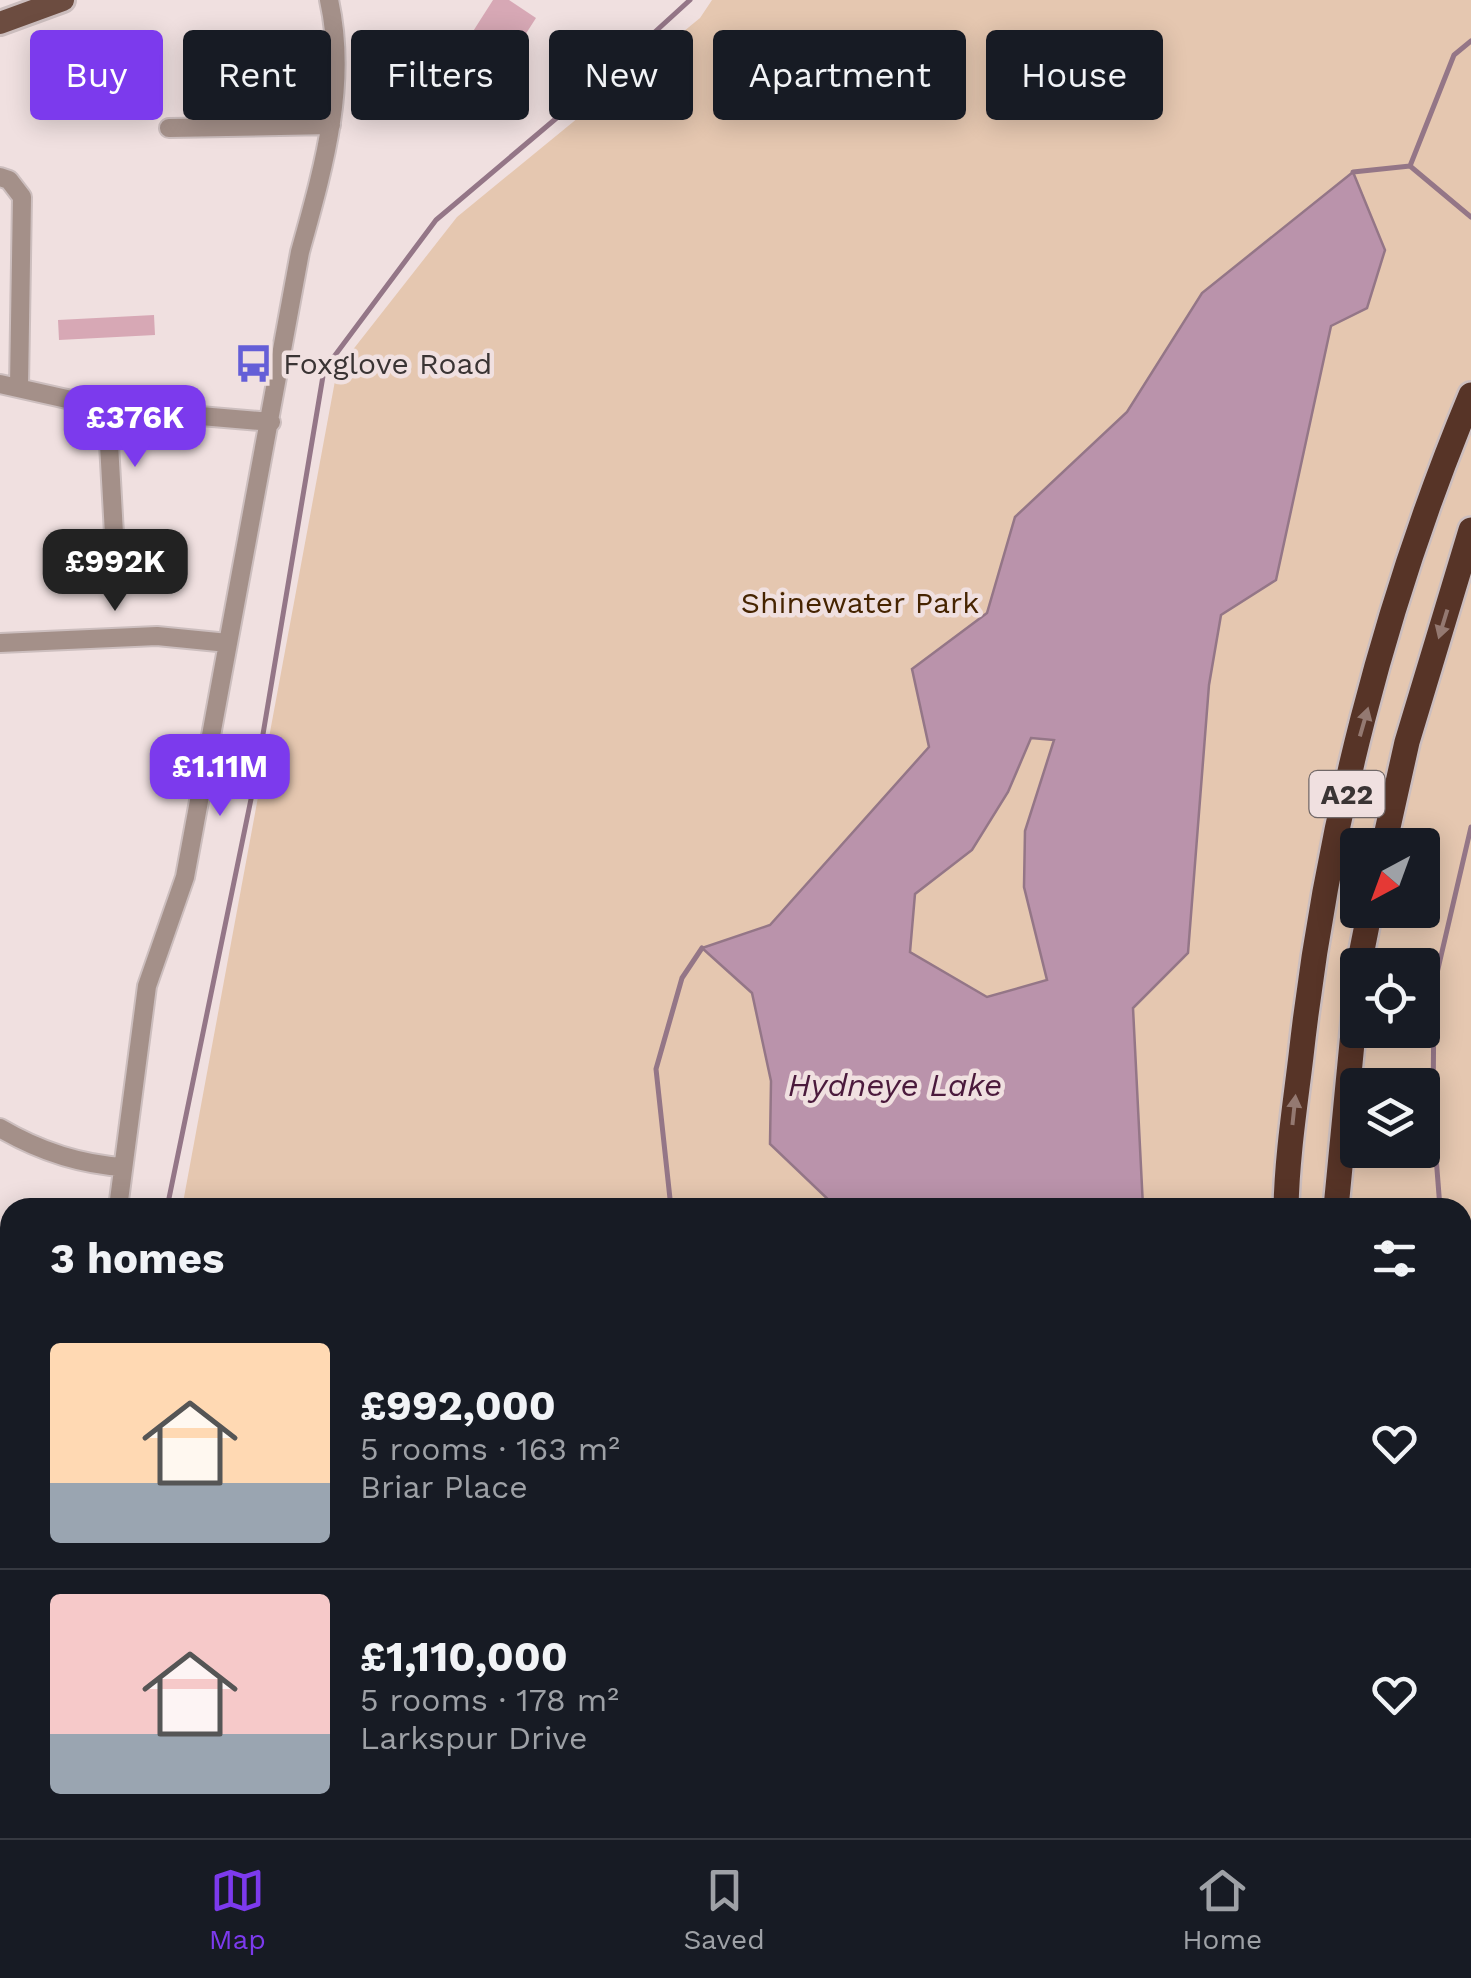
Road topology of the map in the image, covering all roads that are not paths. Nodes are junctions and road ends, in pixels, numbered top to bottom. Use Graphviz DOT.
graph roads {
  1 [pos="63,0"];
  2 [pos="329,0"];
  3 [pos="0,23"];
  4 [pos="331,125"];
  5 [pos="169,128"];
  6 [pos="0,177"];
  7 [pos="9,385"];
  8 [pos="1471,394"];
  9 [pos="107,408"];
  10 [pos="271,422"];
  11 [pos="1471,530"];
  12 [pos="114,534"];
  13 [pos="0,642"];
  14 [pos="228,642"];
  15 [pos="1388,828"];
  16 [pos="1352,1048"];
  17 [pos="0,1128"];
  18 [pos="123,1167"];
  19 [pos="119,1198"];
  20 [pos="1287,1198"];
  21 [pos="1337,1198"];
  1 -- 3 [label="main road"];
  2 -- 4 [label="street"];
  4 -- 5 [label="street"];
  4 -- 10 [label="street"];
  6 -- 7 [label="street"];
  7 -- 9 [label="street"];
  20 -- 8 [label="highway, A22, one-way"];
  9 -- 10 [label="street"];
  9 -- 12 [label="street"];
  10 -- 14 [label="street"];
  11 -- 15 [label="highway, A22, one-way"];
  13 -- 14 [label="street"];
  14 -- 18 [label="street"];
  16 -- 21 [label="highway"];
  17 -- 18 [label="street"];
  18 -- 19 [label="street"];
}
